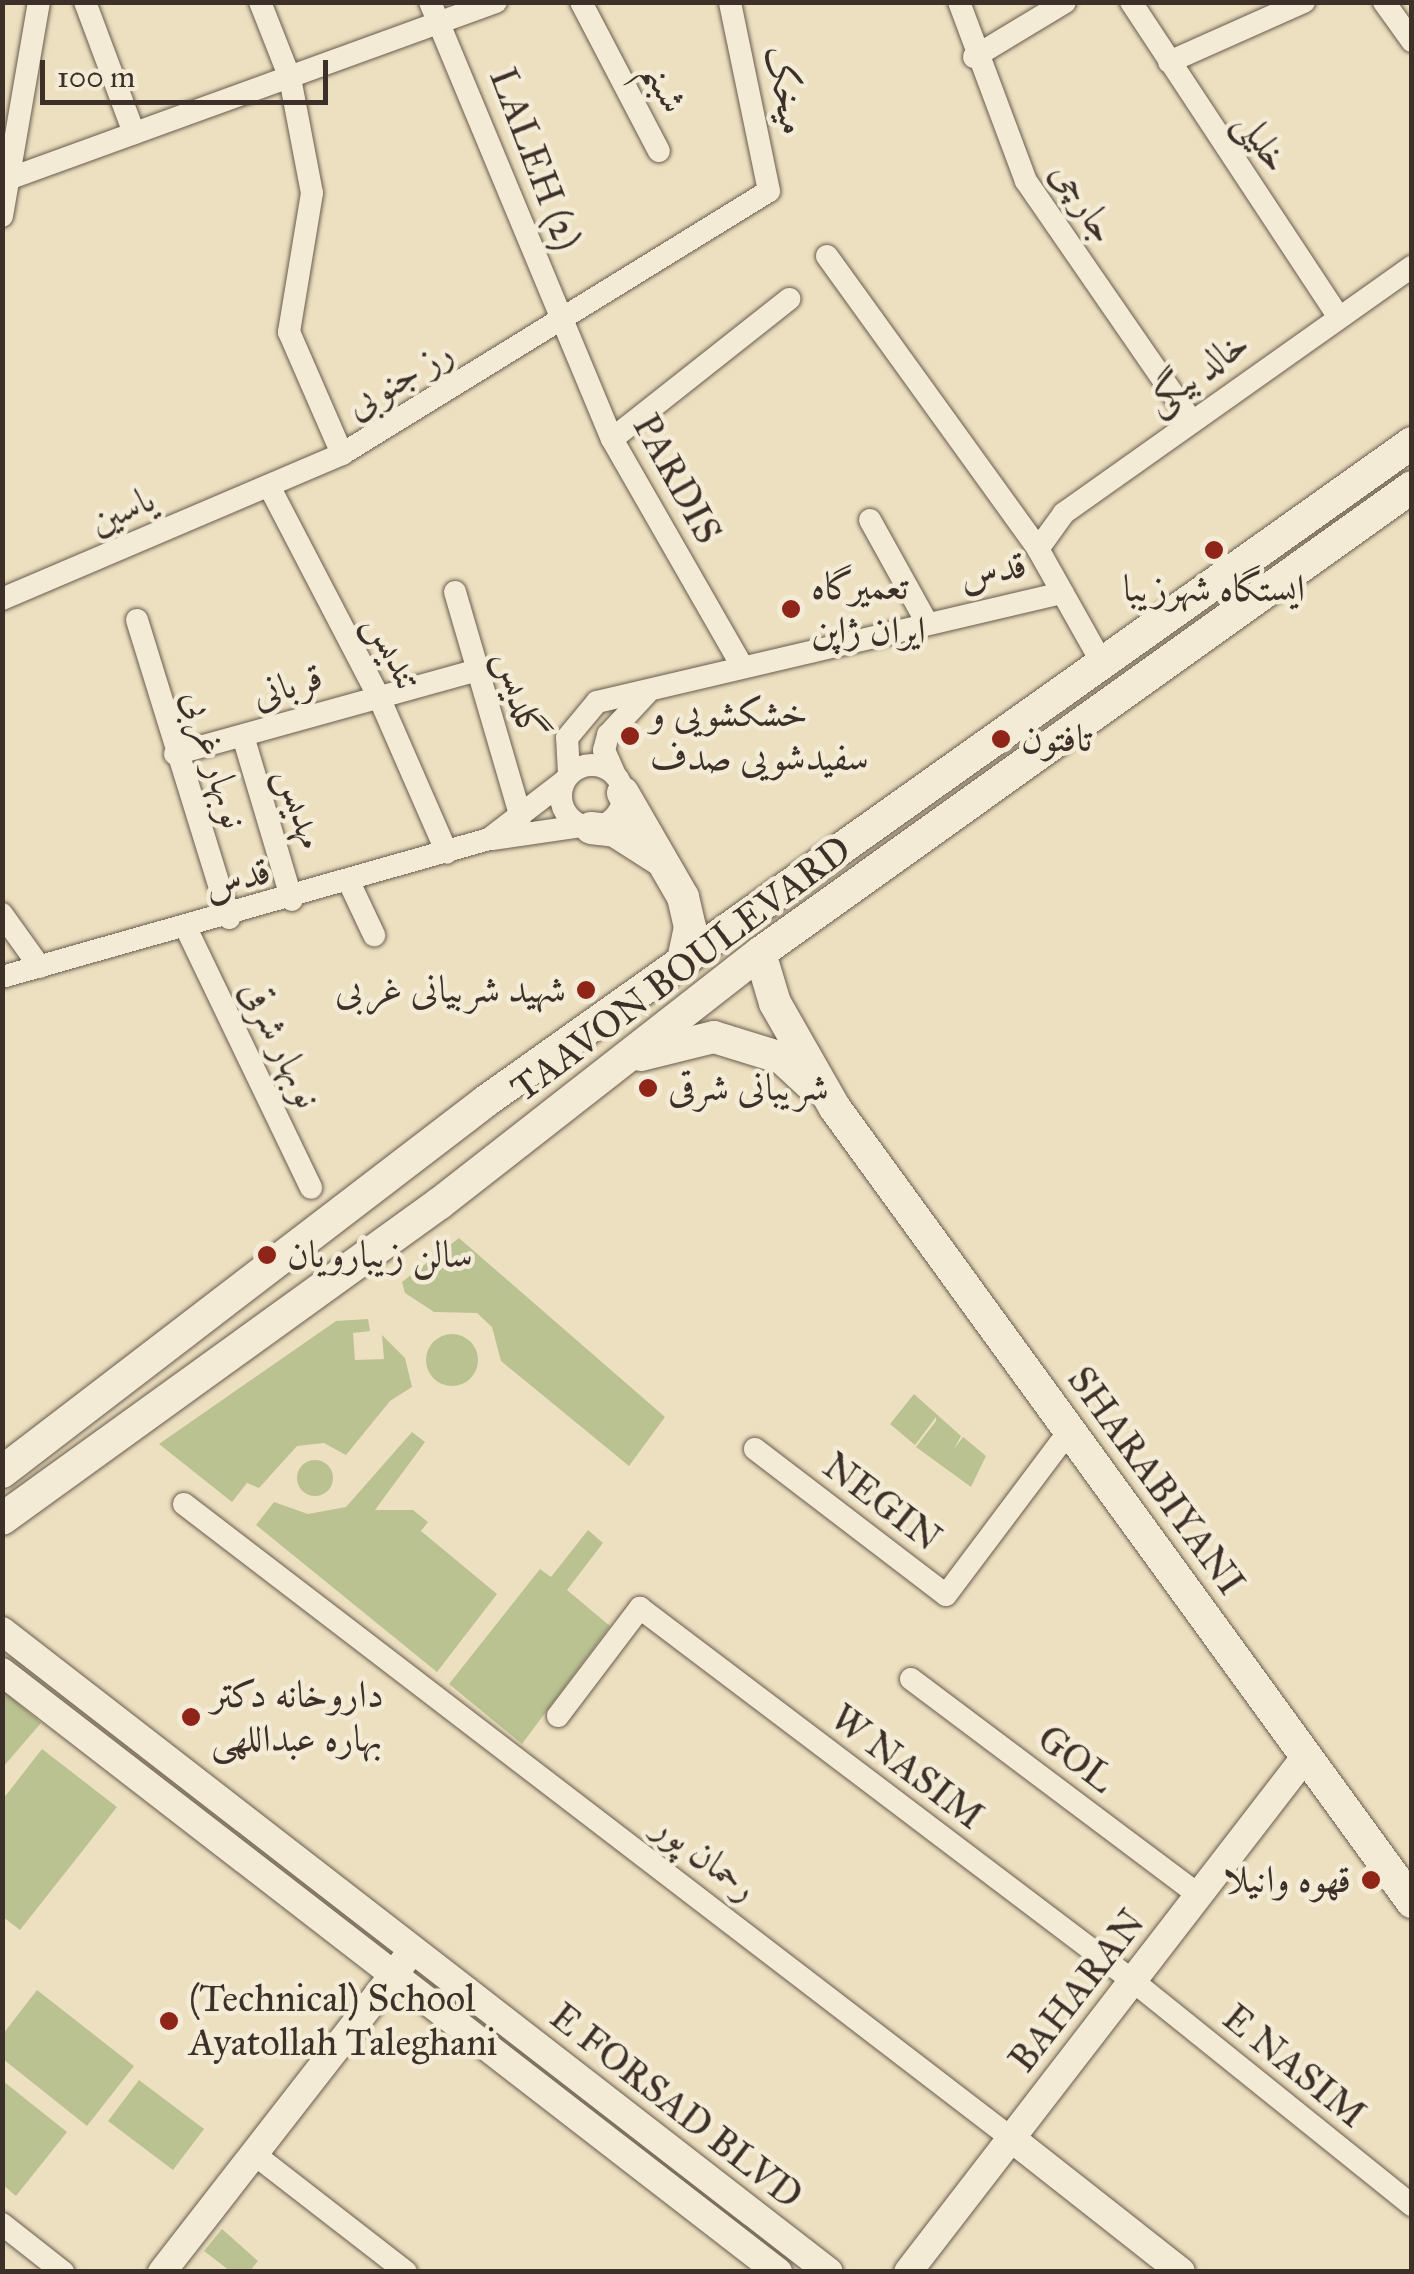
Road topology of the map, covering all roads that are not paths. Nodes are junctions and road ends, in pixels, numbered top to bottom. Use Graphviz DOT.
graph roads {
  1 [pos="39,2"];
  2 [pos="85,2"];
  3 [pos="260,2"];
  4 [pos="496,2"];
  5 [pos="582,2"];
  6 [pos="730,2"];
  7 [pos="960,2"];
  8 [pos="1065,2"];
  9 [pos="1131,2"];
  10 [pos="1304,2"];
  11 [pos="1384,2"];
  12 [pos="437,11"];
  13 [pos="1412,41"];
  14 [pos="974,56"];
  15 [pos="1170,62"];
  16 [pos="290,78"];
  17 [pos="134,133"];
  18 [pos="658,151"];
  19 [pos="11,178"];
  20 [pos="769,191"];
  21 [pos="2,216"];
  22 [pos="827,256"];
  23 [pos="1412,267"];
  24 [pos="789,299"];
  25 [pos="1338,316"];
  26 [pos="561,323"];
  27 [pos="1190,419"];
  28 [pos="612,439"];
  29 [pos="1412,443"];
  30 [pos="342,454"];
  31 [pos="269,486"];
  32 [pos="1412,488"];
  33 [pos="870,520"];
  34 [pos="1038,550"];
  35 [pos="455,592"];
  36 [pos="1062,593"];
  37 [pos="2,599"];
  38 [pos="137,620"];
  39 [pos="926,621"];
  40 [pos="741,664"];
  41 [pos="1103,665"];
  42 [pos="478,670"];
  43 [pos="648,693"];
  44 [pos="378,695"];
  45 [pos="243,736"];
  46 [pos="175,754"];
  47 [pos="566,778"];
  48 [pos="619,784"];
  49 [pos="520,817"];
  50 [pos="586,827"];
  51 [pos="488,839"];
  52 [pos="447,853"];
  53 [pos="663,861"];
  54 [pos="349,882"];
  55 [pos="683,897"];
  56 [pos="292,900"];
  57 [pos="2,914"];
  58 [pos="229,918"];
  59 [pos="746,918"];
  60 [pos="187,930"];
  61 [pos="374,936"];
  62 [pos="760,953"];
  63 [pos="683,960"];
  64 [pos="40,967"];
  65 [pos="2,977"];
  66 [pos="619,1063"];
  67 [pos="486,1101"];
  68 [pos="836,1108"];
  69 [pos="517,1144"];
  70 [pos="402,1164"];
  71 [pos="312,1188"];
  72 [pos="440,1203"];
  73 [pos="1069,1430"];
  74 [pos="756,1449"];
  75 [pos="2,1472"];
  76 [pos="184,1504"];
  77 [pos="2,1519"];
  78 [pos="2,1631"];
  79 [pos="2,1672"];
  80 [pos="912,1679"];
  81 [pos="558,1716"];
  82 [pos="162,1756"];
  83 [pos="1306,1756"];
  84 [pos="144,1780"];
  85 [pos="1200,1894"];
  86 [pos="1412,1902"];
  87 [pos="412,1950"];
  88 [pos="394,1974"];
  89 [pos="1133,1981"];
  90 [pos="1012,2138"];
  91 [pos="670,2148"];
  92 [pos="254,2154"];
  93 [pos="651,2173"];
  94 [pos="1412,2205"];
  95 [pos="2,2224"];
  96 [pos="63,2272"];
  97 [pos="162,2272"];
  98 [pos="406,2272"];
  99 [pos="778,2272"];
  100 [pos="829,2272"];
  101 [pos="908,2272"];
  102 [pos="1181,2272"];
  1 -- 19 [label="street"];
  2 -- 17 [label="street"];
  3 -- 16 [label="street"];
  4 -- 12 [label="street"];
  5 -- 18 [label="street, شبنم"];
  6 -- 20 [label="street, میخک"];
  7 -- 14 [label="street, جارچی"];
  8 -- 14 [label="street"];
  9 -- 15 [label="street, خلیلی"];
  10 -- 15 [label="street"];
  11 -- 13 [label="street"];
  12 -- 16 [label="street"];
  12 -- 26 [label="street, LALEH (2)"];
  14 -- 27 [label="street, جارچی"];
  15 -- 25 [label="street, خلیلی"];
  16 -- 17 [label="street"];
  16 -- 30 [label="street"];
  17 -- 19 [label="street"];
  19 -- 21 [label="street"];
  20 -- 26 [label="street, رز جنوبی"];
  22 -- 34 [label="street, قدس"];
  23 -- 25 [label="street, خالد بیگی"];
  24 -- 28 [label="street"];
  25 -- 27 [label="street, خالد بیگی"];
  26 -- 28 [label="street, PARDIS"];
  26 -- 30 [label="street, رز جنوبی"];
  27 -- 34 [label="street, خالد بیگی"];
  28 -- 40 [label="street, PARDIS"];
  29 -- 41 [label="main road, TAAVON BOULEVARD"];
  30 -- 31 [label="street, رز جنوبی"];
  31 -- 37 [label="street, یاسین"];
  31 -- 44 [label="street, تندیس"];
  32 -- 62 [label="main road, TAAVON BOULEVARD"];
  33 -- 39 [label="street"];
  34 -- 36 [label="street, قدس"];
  35 -- 42 [label="street, گلدیس"];
  36 -- 39 [label="street, قدس"];
  36 -- 41 [label="street, قدس"];
  38 -- 46 [label="street, نوبهار غربی"];
  39 -- 40 [label="street, قدس"];
  40 -- 43 [label="street, قدس"];
  41 -- 59 [label="main road, TAAVON BOULEVARD"];
  42 -- 44 [label="street, قربانی"];
  42 -- 49 [label="street, گلدیس"];
  43 -- 47 [label="street, قدس"];
  43 -- 48 [label="street, قدس"];
  44 -- 45 [label="street, قربانی"];
  44 -- 52 [label="street, تندیس"];
  45 -- 46 [label="street, قربانی"];
  45 -- 56 [label="street, مهدیس"];
  46 -- 58 [label="street, نوبهار غربی"];
  47 -- 48 [label="street"];
  47 -- 49 [label="street, قدس"];
  47 -- 50 [label="street"];
  48 -- 50 [label="street"];
  48 -- 53 [label="main road"];
  49 -- 51 [label="street, قدس"];
  50 -- 51 [label="street, قدس"];
  50 -- 53 [label="main road"];
  51 -- 52 [label="street, قدس"];
  52 -- 54 [label="street, قدس"];
  53 -- 55 [label="main road"];
  54 -- 56 [label="street, قدس"];
  54 -- 61 [label="street"];
  55 -- 59 [label="main road"];
  55 -- 63 [label="main road"];
  56 -- 58 [label="street, قدس"];
  57 -- 64 [label="street"];
  58 -- 60 [label="street, قدس"];
  59 -- 63 [label="main road, TAAVON BOULEVARD"];
  60 -- 64 [label="street, قدس"];
  60 -- 71 [label="street, نوبهار شرقی"];
  62 -- 66 [label="main road, TAAVON BOULEVARD"];
  62 -- 68 [label="main road, SHARABIYANI"];
  63 -- 67 [label="main road, TAAVON BOULEVARD"];
  64 -- 65 [label="street, قدس"];
  66 -- 68 [label="main road, SHARABIYANI"];
  66 -- 69 [label="main road, TAAVON BOULEVARD"];
  67 -- 69 [label="main road"];
  67 -- 70 [label="main road, TAAVON BOULEVARD"];
  68 -- 73 [label="main road, SHARABIYANI"];
  69 -- 72 [label="main road, TAAVON BOULEVARD"];
  70 -- 72 [label="main road"];
  70 -- 75 [label="main road, TAAVON BOULEVARD"];
  72 -- 77 [label="main road, TAAVON BOULEVARD"];
  73 -- 74 [label="street, NEGIN"];
  73 -- 83 [label="main road, SHARABIYANI"];
  76 -- 90 [label="street, رحمان پور"];
  78 -- 82 [label="street, E FORSAD BLVD"];
  79 -- 84 [label="street"];
  80 -- 85 [label="street, GOL"];
  81 -- 89 [label="street, W NASIM"];
  82 -- 84 [label="street"];
  82 -- 87 [label="street, E FORSAD BLVD"];
  83 -- 85 [label="street, BAHARAN"];
  83 -- 86 [label="main road, SHARABIYANI"];
  84 -- 88 [label="street"];
  85 -- 89 [label="street, BAHARAN"];
  87 -- 88 [label="street"];
  87 -- 91 [label="street, E FORSAD BLVD"];
  88 -- 92 [label="street"];
  88 -- 93 [label="street"];
  89 -- 90 [label="street, BAHARAN"];
  89 -- 94 [label="street, E NASIM"];
  90 -- 101 [label="street, BAHARAN"];
  90 -- 102 [label="street, رحمان پور"];
  91 -- 93 [label="street"];
  91 -- 100 [label="street, E FORSAD BLVD"];
  92 -- 97 [label="street"];
  92 -- 98 [label="street"];
  93 -- 99 [label="street"];
  95 -- 96 [label="street"];
}
